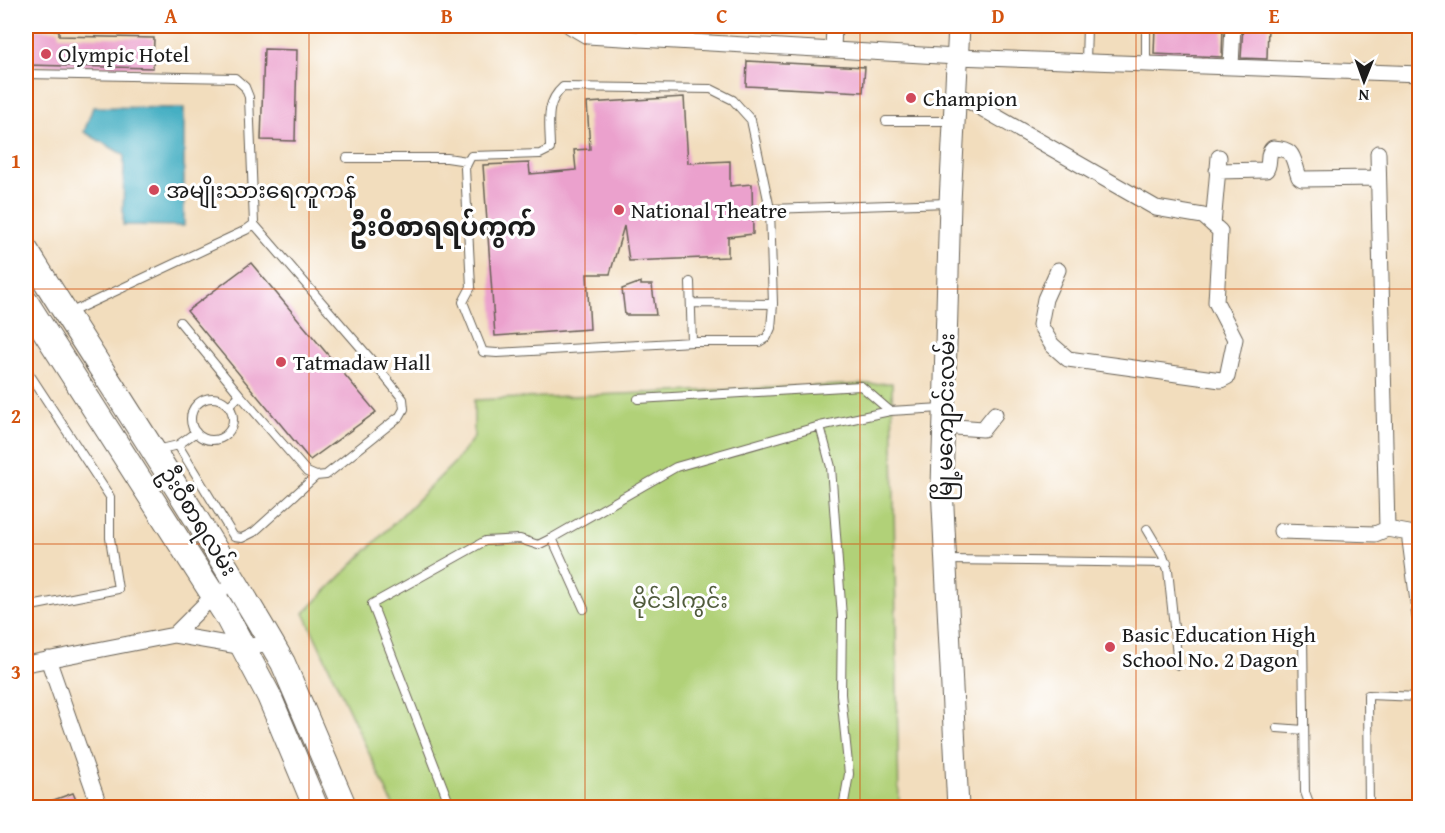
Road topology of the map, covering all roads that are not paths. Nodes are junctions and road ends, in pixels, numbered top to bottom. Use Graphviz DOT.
graph roads {
  1 [pos="570,26"];
  2 [pos="834,26"];
  3 [pos="959,26"];
  4 [pos="1087,26"];
  5 [pos="1146,26"];
  6 [pos="1233,26"];
  7 [pos="833,49"];
  8 [pos="957,57"];
  9 [pos="1086,62"];
  10 [pos="1146,64"];
  11 [pos="1232,66"];
  12 [pos="26,74"];
  13 [pos="1419,74"];
  14 [pos="955,93"];
  15 [pos="886,121"];
  16 [pos="953,121"];
  17 [pos="1378,153"];
  18 [pos="347,158"];
  19 [pos="467,161"];
  20 [pos="1378,178"];
  21 [pos="950,202"];
  22 [pos="770,208"];
  23 [pos="254,224"];
  24 [pos="1213,225"];
  25 [pos="26,250"];
  26 [pos="1058,270"];
  27 [pos="690,282"];
  28 [pos="691,303"];
  29 [pos="773,303"];
  30 [pos="31,311"];
  31 [pos="63,311"];
  32 [pos="180,322"];
  33 [pos="692,342"];
  34 [pos="26,369"];
  35 [pos="240,395"];
  36 [pos="638,399"];
  37 [pos="229,406"];
  38 [pos="890,411"];
  39 [pos="995,414"];
  40 [pos="943,417"];
  41 [pos="820,426"];
  42 [pos="196,432"];
  43 [pos="178,445"];
  44 [pos="154,451"];
  45 [pos="131,465"];
  46 [pos="316,476"];
  47 [pos="1147,529"];
  48 [pos="1387,529"];
  49 [pos="1281,531"];
  50 [pos="1414,532"];
  51 [pos="552,538"];
  52 [pos="947,560"];
  53 [pos="1167,563"];
  54 [pos="236,582"];
  55 [pos="213,596"];
  56 [pos="26,597"];
  57 [pos="27,607"];
  58 [pos="584,609"];
  59 [pos="1419,617"];
  60 [pos="174,635"];
  61 [pos="1303,636"];
  62 [pos="272,643"];
  63 [pos="244,647"];
  64 [pos="48,659"];
  65 [pos="26,664"];
  66 [pos="1178,665"];
  67 [pos="1419,697"];
  68 [pos="310,728"];
  69 [pos="1277,728"];
  70 [pos="1304,730"];
  71 [pos="287,740"];
  72 [pos="99,807"];
  73 [pos="316,807"];
  74 [pos="345,807"];
  75 [pos="451,807"];
  76 [pos="843,807"];
  77 [pos="958,807"];
  78 [pos="1311,807"];
  79 [pos="1369,807"];
  1 -- 7 [label="street"];
  2 -- 7 [label="street"];
  3 -- 8 [label="main road, မြို့မကျောင်းလမ်း"];
  4 -- 9 [label="lane"];
  5 -- 10 [label="lane"];
  6 -- 11 [label="street"];
  7 -- 8 [label="street"];
  8 -- 9 [label="street"];
  8 -- 14 [label="main road, မြို့မကျောင်းလမ်း"];
  9 -- 10 [label="street"];
  10 -- 11 [label="street"];
  11 -- 13 [label="street"];
  12 -- 23 [label="lane"];
  14 -- 16 [label="main road, မြို့မကျောင်းလမ်း"];
  14 -- 24 [label="street"];
  15 -- 16 [label="lane"];
  16 -- 21 [label="main road, မြို့မကျောင်းလမ်း"];
  17 -- 20 [label="street"];
  18 -- 19 [label="lane"];
  19 -- 22 [label="lane"];
  19 -- 33 [label="lane"];
  20 -- 24 [label="street"];
  20 -- 48 [label="street"];
  21 -- 22 [label="lane"];
  21 -- 40 [label="main road, မြို့မကျောင်းလမ်း"];
  22 -- 29 [label="lane"];
  23 -- 31 [label="lane"];
  23 -- 46 [label="lane"];
  24 -- 26 [label="street"];
  25 -- 31 [label="main road, ဦးဝီစာရလမ်း"];
  27 -- 28 [label="lane"];
  28 -- 29 [label="lane"];
  28 -- 33 [label="lane"];
  29 -- 33 [label="lane"];
  30 -- 31 [label="main road"];
  30 -- 45 [label="main road, ဦးဝီစာရလမ်း"];
  31 -- 44 [label="main road, ဦးဝီစာရလမ်း"];
  32 -- 35 [label="lane"];
  34 -- 57 [label="lane"];
  35 -- 37 [label="lane"];
  35 -- 46 [label="lane"];
  36 -- 38 [label="lane"];
  37 -- 42 [label="lane"];
  37 -- 42 [label="lane"];
  38 -- 40 [label="lane"];
  38 -- 41 [label="lane"];
  39 -- 40 [label="street"];
  40 -- 52 [label="main road, မြို့မကျောင်းလမ်း"];
  41 -- 51 [label="lane"];
  41 -- 76 [label="lane"];
  42 -- 43 [label="lane"];
  43 -- 44 [label="lane"];
  43 -- 46 [label="lane"];
  44 -- 45 [label="main road"];
  44 -- 54 [label="main road, ဦးဝီစာရလမ်း"];
  45 -- 55 [label="main road, ဦးဝီစာရလမ်း"];
  47 -- 53 [label="lane"];
  48 -- 49 [label="street"];
  48 -- 50 [label="street"];
  50 -- 59 [label="street"];
  51 -- 58 [label="lane"];
  51 -- 75 [label="lane"];
  52 -- 53 [label="lane"];
  52 -- 77 [label="main road, မြို့မကျောင်းလမ်း"];
  53 -- 66 [label="lane"];
  54 -- 55 [label="street"];
  54 -- 62 [label="main road, ဦးဝီစာရလမ်း"];
  55 -- 60 [label="street"];
  55 -- 63 [label="main road, ဦးဝီစာရလမ်း"];
  56 -- 57 [label="lane"];
  60 -- 63 [label="street"];
  60 -- 64 [label="street"];
  61 -- 70 [label="lane"];
  62 -- 63 [label="street"];
  62 -- 68 [label="main road, ဦးဝီစာရလမ်း"];
  63 -- 71 [label="main road, ဦးဝီစာရလမ်း"];
  64 -- 65 [label="street"];
  64 -- 72 [label="street"];
  67 -- 79 [label="lane"];
  68 -- 71 [label="main road"];
  68 -- 74 [label="main road, ဦးဝီစာရလမ်း"];
  69 -- 70 [label="lane"];
  70 -- 78 [label="lane"];
  71 -- 73 [label="main road, ဦးဝီစာရလမ်း"];
}
